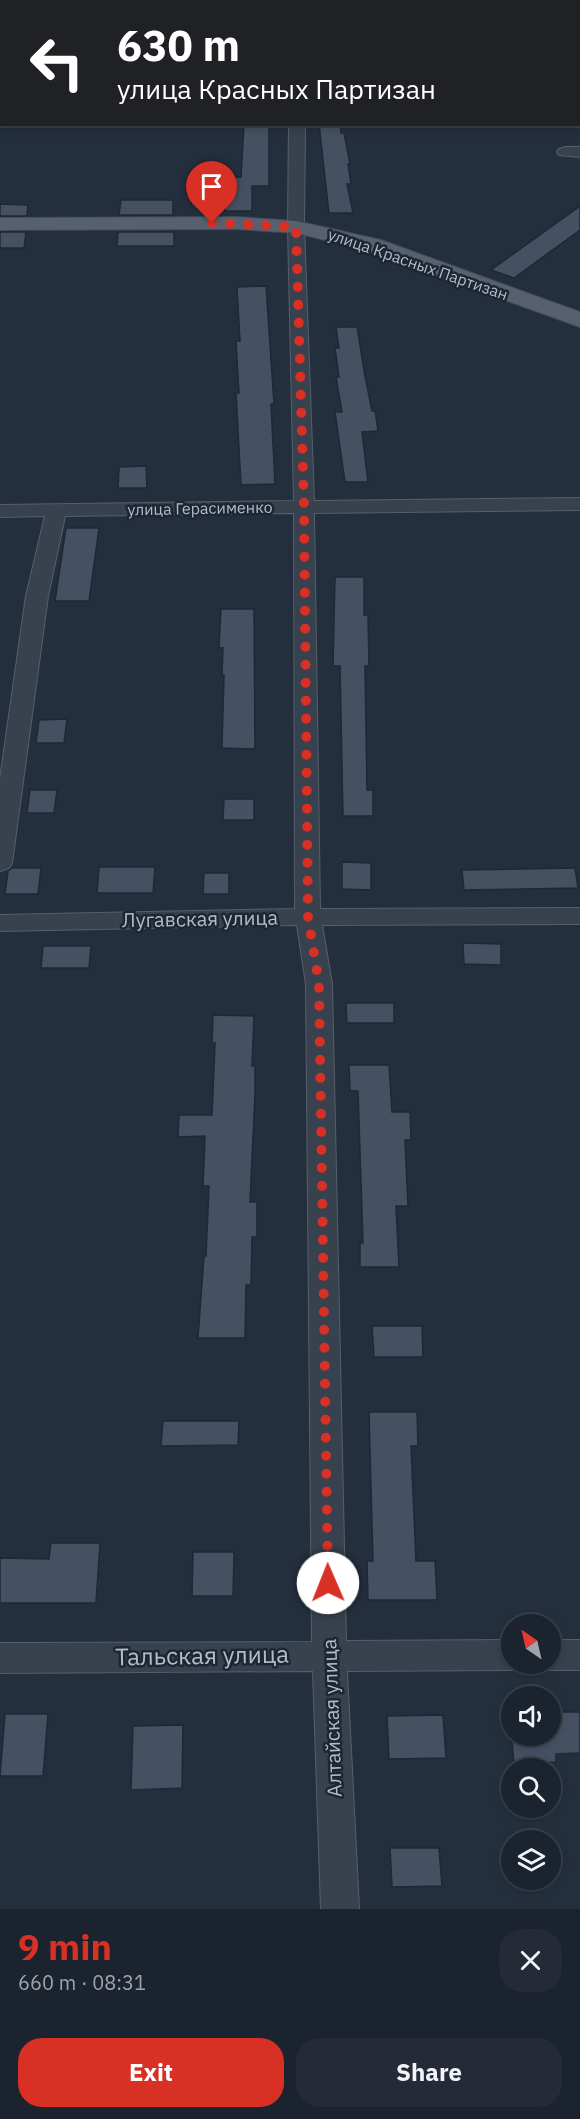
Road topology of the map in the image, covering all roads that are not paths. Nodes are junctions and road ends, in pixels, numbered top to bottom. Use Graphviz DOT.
graph roads {
  1 [pos="297,126"];
  2 [pos="0,224"];
  3 [pos="296,227"];
  4 [pos="580,320"];
  5 [pos="580,504"];
  6 [pos="304,507"];
  7 [pos="56,510"];
  8 [pos="0,511"];
  9 [pos="0,863"];
  10 [pos="580,916"];
  11 [pos="308,917"];
  12 [pos="0,923"];
  13 [pos="329,1655"];
  14 [pos="501,1655"];
  15 [pos="561,1655"];
  16 [pos="580,1655"];
  17 [pos="0,1658"];
  18 [pos="340,1909"];
  1 -- 3 [label="street, Алтайская улица"];
  2 -- 3 [label="main road, улица Красных Партизан"];
  3 -- 4 [label="main road, улица Красных Партизан"];
  3 -- 6 [label="street, Алтайская улица"];
  5 -- 6 [label="street, улица Герасименко"];
  6 -- 7 [label="street, улица Герасименко"];
  6 -- 11 [label="street, Алтайская улица"];
  7 -- 8 [label="street, улица Герасименко"];
  7 -- 9 [label="street"];
  10 -- 11 [label="street, Лугавская улица"];
  11 -- 12 [label="street, Лугавская улица"];
  11 -- 13 [label="street, Алтайская улица"];
  13 -- 14 [label="street, Тальская улица"];
  13 -- 17 [label="street, Тальская улица"];
  13 -- 18 [label="street, Алтайская улица"];
  15 -- 16 [label="street"];
}
